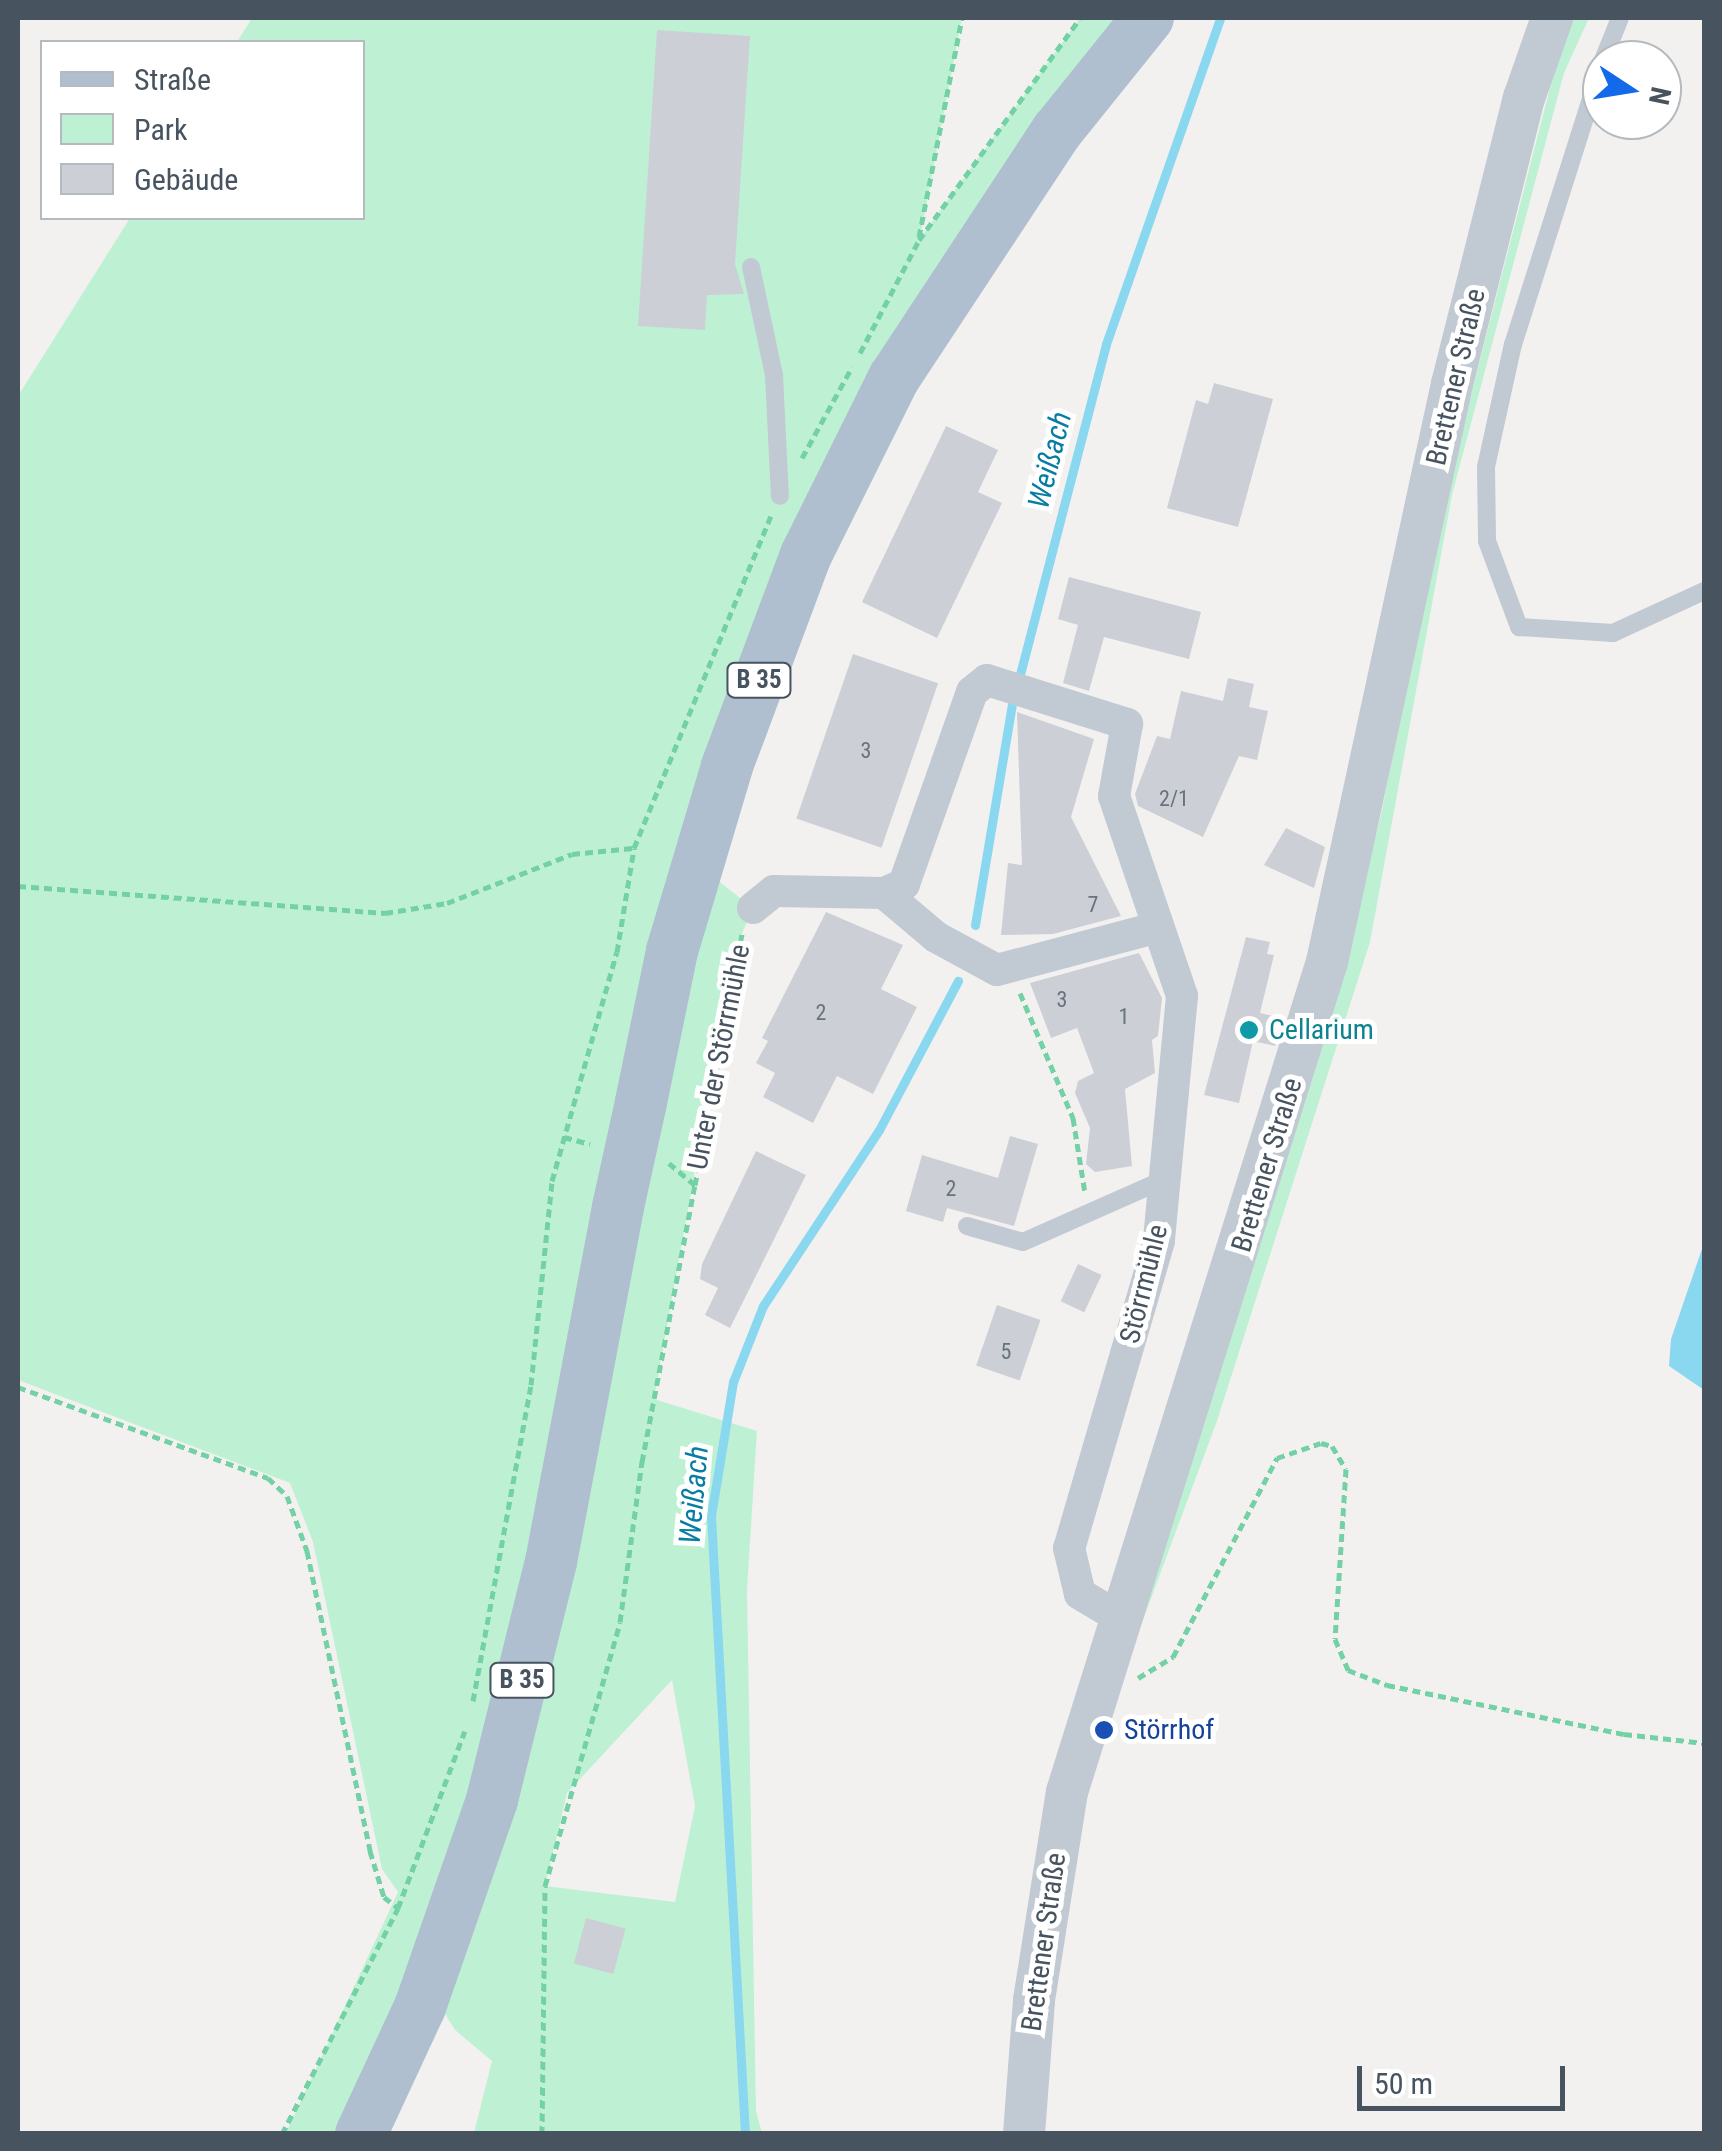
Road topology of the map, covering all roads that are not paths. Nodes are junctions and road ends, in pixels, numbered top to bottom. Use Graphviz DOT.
graph roads {
  1 [pos="1148,18"];
  2 [pos="1552,18"];
  3 [pos="1582,128"];
  4 [pos="751,267"];
  5 [pos="780,496"];
  6 [pos="1704,591"];
  7 [pos="884,893"];
  8 [pos="753,908"];
  9 [pos="1156,928"];
  10 [pos="1165,1179"];
  11 [pos="967,1226"];
  12 [pos="1118,1616"];
  13 [pos="361,2134"];
  14 [pos="1024,2134"];
  1 -- 13 [label="main road, B 35, bridge"];
  2 -- 12 [label="street, Brettener Straße"];
  3 -- 6 [label="lane"];
  4 -- 5 [label="lane"];
  7 -- 8 [label="street, Unter der Störrmühle"];
  7 -- 9 [label="street"];
  7 -- 9 [label="street, Störrmühle"];
  9 -- 10 [label="street, Störrmühle"];
  10 -- 11 [label="lane"];
  10 -- 12 [label="street, Störrmühle"];
  12 -- 14 [label="street, Brettener Straße"];
}
